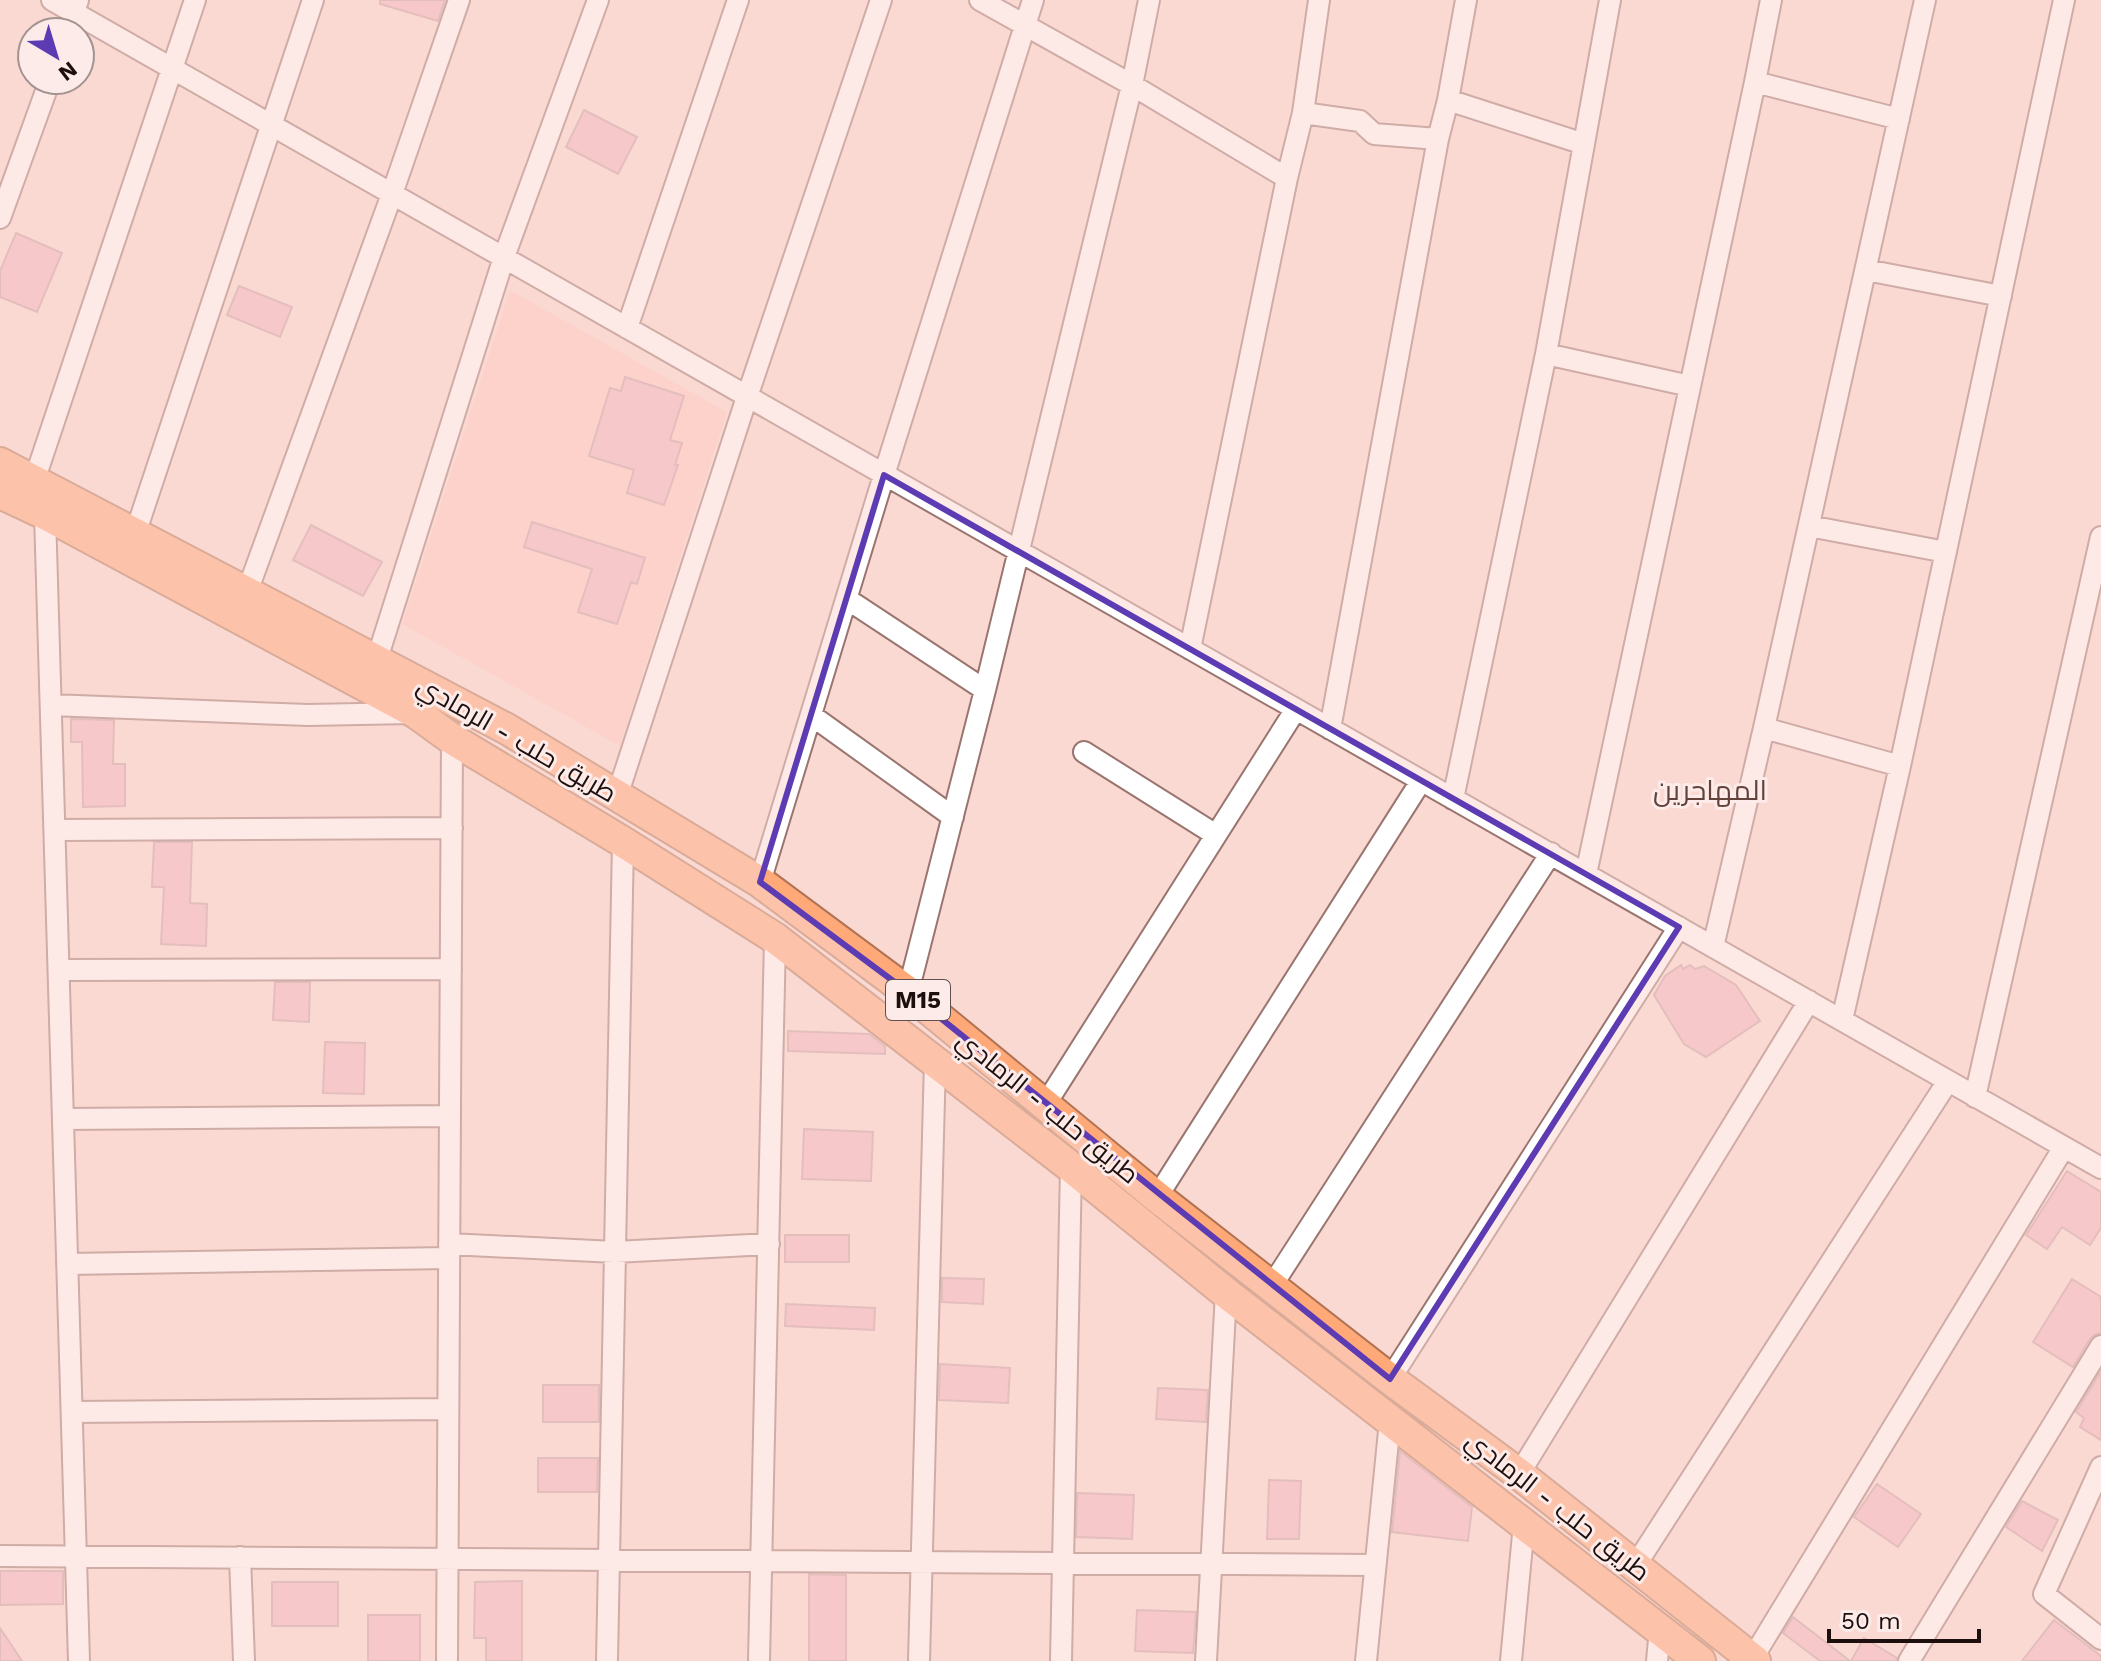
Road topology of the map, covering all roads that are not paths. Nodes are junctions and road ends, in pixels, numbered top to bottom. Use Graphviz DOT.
graph roads {
  1 [pos="52,0"];
  2 [pos="195,0"];
  3 [pos="313,0"];
  4 [pos="459,0"];
  5 [pos="598,0"];
  6 [pos="738,0"];
  7 [pos="881,0"];
  8 [pos="980,0"];
  9 [pos="1033,0"];
  10 [pos="1149,0"];
  11 [pos="1319,0"];
  12 [pos="1466,0"];
  13 [pos="1610,0"];
  14 [pos="1771,0"];
  15 [pos="1925,0"];
  16 [pos="2064,0"];
  17 [pos="73,15"];
  18 [pos="1026,26"];
  19 [pos="173,69"];
  20 [pos="1755,82"];
  21 [pos="1132,85"];
  22 [pos="44,96"];
  23 [pos="1448,100"];
  24 [pos="1303,113"];
  25 [pos="1899,119"];
  26 [pos="271,125"];
  27 [pos="1438,139"];
  28 [pos="1584,144"];
  29 [pos="1287,178"];
  30 [pos="392,194"];
  31 [pos="0,218"];
  32 [pos="504,257"];
  33 [pos="1866,270"];
  34 [pos="2001,296"];
  35 [pos="627,328"];
  36 [pos="1546,354"];
  37 [pos="1690,386"];
  38 [pos="747,397"];
  39 [pos="0,463"];
  40 [pos="884,475"];
  41 [pos="34,481"];
  42 [pos="0,493"];
  43 [pos="45,514"];
  44 [pos="1809,526"];
  45 [pos="135,534"];
  46 [pos="2101,537"];
  47 [pos="1018,551"];
  48 [pos="1946,552"];
  49 [pos="247,592"];
  50 [pos="847,599"];
  51 [pos="1190,649"];
  52 [pos="377,659"];
  53 [pos="985,690"];
  54 [pos="51,705"];
  55 [pos="1296,709"];
  56 [pos="416,713"];
  57 [pos="811,715"];
  58 [pos="1764,728"];
  59 [pos="1330,729"];
  60 [pos="452,739"];
  61 [pos="1084,752"];
  62 [pos="1900,766"];
  63 [pos="1421,781"];
  64 [pos="617,796"];
  65 [pos="1453,799"];
  66 [pos="953,817"];
  67 [pos="452,828"];
  68 [pos="55,830"];
  69 [pos="1216,835"];
  70 [pos="623,842"];
  71 [pos="1551,853"];
  72 [pos="1586,874"];
  73 [pos="760,882"];
  74 [pos="1679,927"];
  75 [pos="775,938"];
  76 [pos="1713,947"];
  77 [pos="451,969"];
  78 [pos="59,970"];
  79 [pos="908,992"];
  80 [pos="1809,1001"];
  81 [pos="1842,1020"];
  82 [pos="935,1061"];
  83 [pos="1948,1081"];
  84 [pos="1975,1097"];
  85 [pos="1045,1105"];
  86 [pos="450,1116"];
  87 [pos="63,1119"];
  88 [pos="2064,1147"];
  89 [pos="1071,1167"];
  90 [pos="2101,1168"];
  91 [pos="1157,1197"];
  92 [pos="769,1244"];
  93 [pos="449,1251"];
  94 [pos="615,1252"];
  95 [pos="67,1264"];
  96 [pos="1271,1287"];
  97 [pos="1226,1293"];
  98 [pos="2101,1346"];
  99 [pos="1390,1379"];
  100 [pos="448,1409"];
  101 [pos="72,1412"];
  102 [pos="1390,1421"];
  103 [pos="2101,1467"];
  104 [pos="1519,1474"];
  105 [pos="1524,1524"];
  106 [pos="0,1556"];
  107 [pos="76,1556"];
  108 [pos="240,1557"];
  109 [pos="447,1559"];
  110 [pos="609,1560"];
  111 [pos="761,1561"];
  112 [pos="922,1562"];
  113 [pos="1063,1563"];
  114 [pos="1211,1564"];
  115 [pos="1375,1565"];
  116 [pos="1635,1566"];
  117 [pos="1660,1629"];
  118 [pos="2101,1639"];
  119 [pos="1754,1660"];
  120 [pos="79,1661"];
  121 [pos="244,1661"];
  122 [pos="447,1661"];
  123 [pos="607,1661"];
  124 [pos="759,1661"];
  125 [pos="919,1661"];
  126 [pos="1061,1661"];
  127 [pos="1206,1661"];
  128 [pos="1366,1661"];
  129 [pos="1511,1661"];
  130 [pos="1657,1661"];
  131 [pos="1700,1661"];
  132 [pos="1909,1661"];
  1 -- 17 [label="street"];
  2 -- 19 [label="street"];
  3 -- 26 [label="street"];
  4 -- 30 [label="street"];
  5 -- 32 [label="street"];
  6 -- 35 [label="street"];
  7 -- 38 [label="street"];
  8 -- 18 [label="street"];
  9 -- 18 [label="street"];
  10 -- 21 [label="street"];
  11 -- 24 [label="street"];
  12 -- 23 [label="street"];
  13 -- 28 [label="street"];
  14 -- 20 [label="street"];
  15 -- 25 [label="street"];
  16 -- 34 [label="street"];
  17 -- 19 [label="street"];
  18 -- 21 [label="street"];
  18 -- 40 [label="street"];
  19 -- 26 [label="street"];
  19 -- 41 [label="street"];
  20 -- 25 [label="street"];
  20 -- 37 [label="street"];
  21 -- 29 [label="street"];
  21 -- 47 [label="street"];
  22 -- 31 [label="street"];
  23 -- 27 [label="street"];
  23 -- 28 [label="street"];
  24 -- 27 [label="street"];
  24 -- 29 [label="street"];
  25 -- 33 [label="street"];
  26 -- 30 [label="street"];
  26 -- 45 [label="street"];
  27 -- 59 [label="street"];
  28 -- 36 [label="street"];
  29 -- 51 [label="street"];
  30 -- 32 [label="street"];
  30 -- 49 [label="street"];
  32 -- 35 [label="street"];
  32 -- 52 [label="street"];
  33 -- 34 [label="street"];
  33 -- 44 [label="street"];
  34 -- 48 [label="street"];
  35 -- 38 [label="street"];
  36 -- 37 [label="street"];
  36 -- 65 [label="street"];
  37 -- 72 [label="street"];
  38 -- 40 [label="street"];
  38 -- 64 [label="street"];
  39 -- 41 [label="highway, طريق حلب - الرمادي / M15"];
  40 -- 47 [label="street"];
  40 -- 50 [label="street"];
  41 -- 45 [label="highway, طريق حلب - الرمادي / M15"];
  42 -- 43 [label="highway, طريق حلب - الرمادي / M15"];
  43 -- 54 [label="street"];
  43 -- 56 [label="highway, طريق حلب - الرمادي / M15"];
  44 -- 48 [label="street"];
  44 -- 58 [label="street"];
  45 -- 49 [label="highway, طريق حلب - الرمادي / M15"];
  46 -- 84 [label="street"];
  47 -- 51 [label="street"];
  47 -- 53 [label="street"];
  48 -- 62 [label="street"];
  49 -- 52 [label="highway, طريق حلب - الرمادي / M15"];
  50 -- 53 [label="street"];
  50 -- 57 [label="street"];
  51 -- 55 [label="street"];
  52 -- 64 [label="highway, طريق حلب - الرمادي / M15"];
  53 -- 66 [label="street"];
  54 -- 56 [label="street"];
  54 -- 68 [label="street"];
  55 -- 59 [label="street"];
  55 -- 69 [label="street"];
  56 -- 60 [label="highway, طريق حلب - الرمادي / M15"];
  57 -- 66 [label="street"];
  57 -- 73 [label="street"];
  58 -- 62 [label="street"];
  58 -- 76 [label="street"];
  59 -- 63 [label="street"];
  60 -- 67 [label="street"];
  60 -- 70 [label="highway, طريق حلب - الرمادي / M15"];
  61 -- 69 [label="street"];
  62 -- 81 [label="street"];
  63 -- 65 [label="street"];
  63 -- 91 [label="street"];
  64 -- 73 [label="highway, طريق حلب - الرمادي / M15"];
  65 -- 71 [label="street"];
  66 -- 79 [label="street"];
  67 -- 68 [label="street"];
  67 -- 77 [label="street"];
  68 -- 78 [label="street"];
  69 -- 85 [label="street"];
  70 -- 75 [label="highway, طريق حلب - الرمادي / M15"];
  70 -- 94 [label="street"];
  71 -- 72 [label="street"];
  71 -- 96 [label="street"];
  72 -- 74 [label="street"];
  73 -- 79 [label="highway, طريق حلب - الرمادي / M15"];
  74 -- 76 [label="street"];
  74 -- 99 [label="street"];
  75 -- 82 [label="highway, طريق حلب - الرمادي / M15"];
  75 -- 92 [label="street"];
  76 -- 80 [label="street"];
  77 -- 78 [label="street"];
  77 -- 86 [label="street"];
  78 -- 87 [label="street"];
  79 -- 85 [label="highway, طريق حلب - الرمادي / M15"];
  80 -- 81 [label="street"];
  80 -- 104 [label="street"];
  81 -- 83 [label="street"];
  82 -- 89 [label="highway, طريق حلب - الرمادي / M15"];
  82 -- 112 [label="street"];
  83 -- 84 [label="street"];
  83 -- 116 [label="street"];
  84 -- 88 [label="street"];
  85 -- 91 [label="highway, طريق حلب - الرمادي / M15"];
  86 -- 87 [label="street"];
  86 -- 93 [label="street"];
  87 -- 95 [label="street"];
  88 -- 90 [label="street"];
  88 -- 119 [label="street"];
  89 -- 97 [label="highway, طريق حلب - الرمادي / M15"];
  89 -- 113 [label="street"];
  91 -- 96 [label="highway, طريق حلب - الرمادي / M15"];
  92 -- 94 [label="street"];
  92 -- 111 [label="street"];
  93 -- 94 [label="street"];
  93 -- 95 [label="street"];
  93 -- 100 [label="street"];
  94 -- 110 [label="street"];
  95 -- 101 [label="street"];
  96 -- 99 [label="highway, طريق حلب - الرمادي / M15"];
  97 -- 102 [label="highway, طريق حلب - الرمادي / M15"];
  97 -- 114 [label="street"];
  98 -- 132 [label="street"];
  99 -- 104 [label="highway, طريق حلب - الرمادي / M15"];
  100 -- 101 [label="street"];
  100 -- 109 [label="street"];
  101 -- 107 [label="street"];
  102 -- 105 [label="highway, طريق حلب - الرمادي / M15"];
  102 -- 115 [label="street"];
  103 -- 118 [label="street"];
  104 -- 116 [label="highway, طريق حلب - الرمادي / M15"];
  105 -- 117 [label="highway, طريق حلب - الرمادي / M15"];
  105 -- 129 [label="street"];
  106 -- 107 [label="street"];
  107 -- 108 [label="street"];
  107 -- 120 [label="street"];
  108 -- 109 [label="street"];
  108 -- 121 [label="street"];
  109 -- 110 [label="street"];
  109 -- 122 [label="street"];
  110 -- 111 [label="street"];
  110 -- 123 [label="street"];
  111 -- 112 [label="street"];
  111 -- 124 [label="street"];
  112 -- 113 [label="street"];
  112 -- 125 [label="street"];
  113 -- 114 [label="street"];
  113 -- 126 [label="street"];
  114 -- 115 [label="street"];
  114 -- 127 [label="street"];
  115 -- 128 [label="street"];
  116 -- 119 [label="highway, طريق حلب - الرمادي / M15"];
  117 -- 130 [label="street"];
  117 -- 131 [label="highway, طريق حلب - الرمادي / M15"];
}
